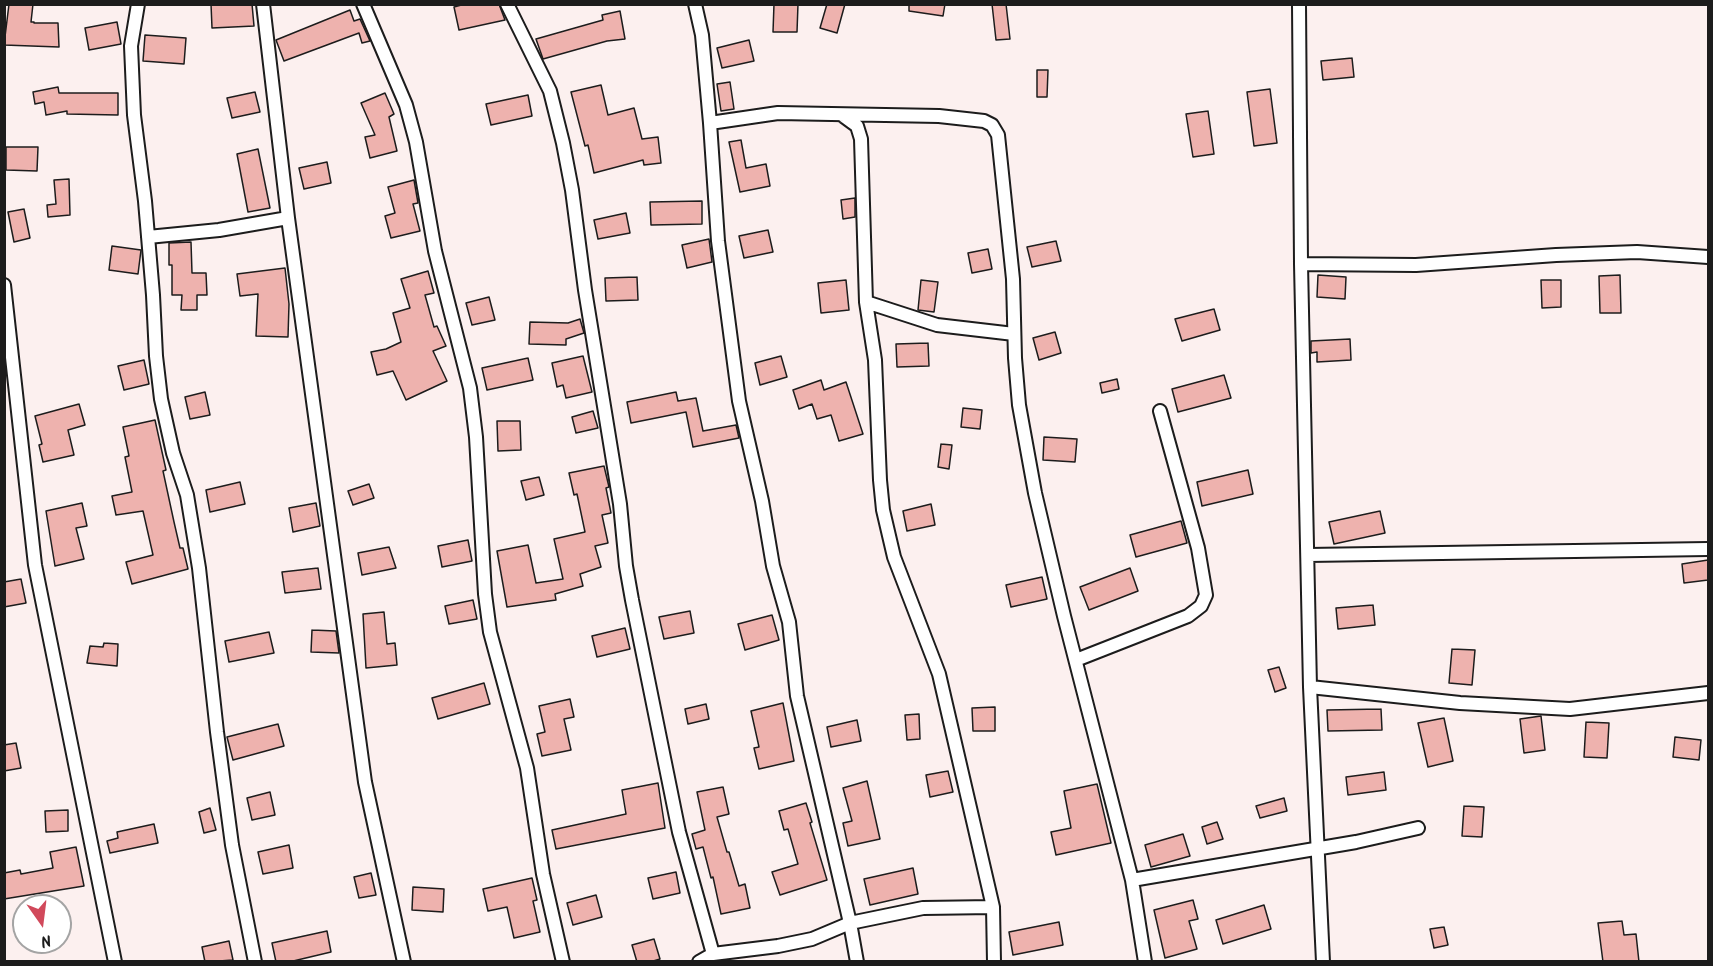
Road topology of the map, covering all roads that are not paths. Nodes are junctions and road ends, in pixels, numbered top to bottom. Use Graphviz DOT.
graph roads {
  1 [pos="138,4"];
  2 [pos="263,4"];
  3 [pos="363,4"];
  4 [pos="507,4"];
  5 [pos="695,4"];
  6 [pos="1299,4"];
  7 [pos="841,114"];
  8 [pos="710,123"];
  9 [pos="288,218"];
  10 [pos="148,237"];
  11 [pos="1708,256"];
  12 [pos="1301,264"];
  13 [pos="4,285"];
  14 [pos="866,302"];
  15 [pos="1014,334"];
  16 [pos="1160,411"];
  17 [pos="1708,549"];
  18 [pos="1308,555"];
  19 [pos="1076,660"];
  20 [pos="1311,687"];
  21 [pos="1708,693"];
  22 [pos="1418,828"];
  23 [pos="1317,848"];
  24 [pos="1132,880"];
  25 [pos="993,907"];
  26 [pos="850,923"];
  27 [pos="713,954"];
  28 [pos="115,962"];
  29 [pos="255,962"];
  30 [pos="404,962"];
  31 [pos="563,962"];
  32 [pos="699,962"];
  33 [pos="856,962"];
  34 [pos="994,962"];
  35 [pos="1145,962"];
  36 [pos="1323,962"];
  1 -- 10 [label="street"];
  2 -- 9 [label="street"];
  3 -- 31 [label="street"];
  4 -- 27 [label="street"];
  5 -- 8 [label="street"];
  6 -- 12 [label="street"];
  7 -- 8 [label="street"];
  7 -- 14 [label="street"];
  7 -- 19 [label="street"];
  8 -- 26 [label="street"];
  9 -- 10 [label="street"];
  9 -- 30 [label="street"];
  10 -- 29 [label="street"];
  11 -- 12 [label="street"];
  12 -- 18 [label="street"];
  13 -- 28 [label="street"];
  14 -- 15 [label="street"];
  14 -- 25 [label="street"];
  16 -- 19 [label="street"];
  17 -- 18 [label="street"];
  18 -- 20 [label="street"];
  19 -- 24 [label="street"];
  20 -- 21 [label="street"];
  20 -- 23 [label="street"];
  22 -- 23 [label="street"];
  23 -- 24 [label="street"];
  23 -- 36 [label="street"];
  24 -- 35 [label="street"];
  25 -- 26 [label="street"];
  25 -- 34 [label="street"];
  26 -- 27 [label="street"];
  26 -- 33 [label="street"];
  27 -- 32 [label="street"];
}
